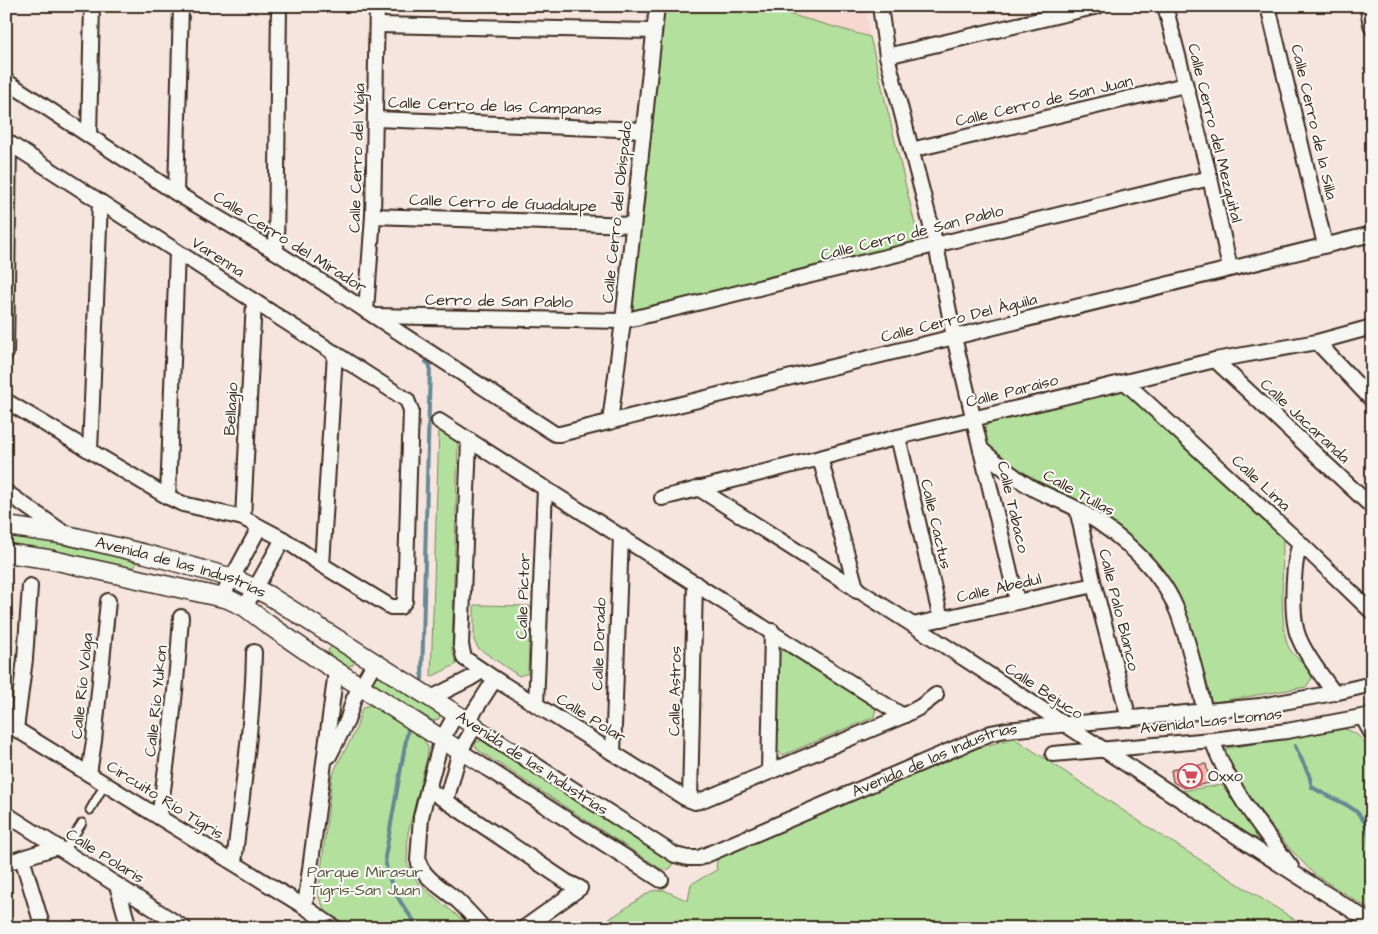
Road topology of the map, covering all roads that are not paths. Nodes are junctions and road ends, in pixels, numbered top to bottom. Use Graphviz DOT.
graph roads {
  1 [pos="92,6"];
  2 [pos="181,6"];
  3 [pos="279,6"];
  4 [pos="377,6"];
  5 [pos="657,6"];
  6 [pos="880,6"];
  7 [pos="1098,6"];
  8 [pos="1165,6"];
  9 [pos="1268,6"];
  10 [pos="1367,6"];
  11 [pos="378,25"];
  12 [pos="1372,28"];
  13 [pos="654,31"];
  14 [pos="887,56"];
  15 [pos="6,81"];
  16 [pos="1185,86"];
  17 [pos="376,119"];
  18 [pos="643,130"];
  19 [pos="89,136"];
  20 [pos="8,142"];
  21 [pos="911,150"];
  22 [pos="1210,178"];
  23 [pos="176,193"];
  24 [pos="100,202"];
  25 [pos="373,216"];
  26 [pos="632,225"];
  27 [pos="1372,234"];
  28 [pos="936,245"];
  29 [pos="1325,245"];
  30 [pos="177,252"];
  31 [pos="276,252"];
  32 [pos="1230,268"];
  33 [pos="254,301"];
  34 [pos="370,313"];
  35 [pos="623,321"];
  36 [pos="1372,327"];
  37 [pos="954,337"];
  38 [pos="1317,342"];
  39 [pos="6,353"];
  40 [pos="335,353"];
  41 [pos="1215,360"];
  42 [pos="1125,382"];
  43 [pos="1372,400"];
  44 [pos="6,401"];
  45 [pos="974,419"];
  46 [pos="439,421"];
  47 [pos="610,422"];
  48 [pos="555,434"];
  49 [pos="898,437"];
  50 [pos="469,440"];
  51 [pos="982,450"];
  52 [pos="90,451"];
  53 [pos="820,458"];
  54 [pos="545,488"];
  55 [pos="698,488"];
  56 [pos="6,492"];
  57 [pos="168,498"];
  58 [pos="662,498"];
  59 [pos="1372,507"];
  60 [pos="1076,509"];
  61 [pos="243,518"];
  62 [pos="6,526"];
  63 [pos="259,528"];
  64 [pos="67,535"];
  65 [pos="621,536"];
  66 [pos="283,539"];
  67 [pos="1300,543"];
  68 [pos="6,553"];
  69 [pos="146,554"];
  70 [pos="322,566"];
  71 [pos="140,578"];
  72 [pos="233,578"];
  73 [pos="695,583"];
  74 [pos="1094,585"];
  75 [pos="30,586"];
  76 [pos="256,588"];
  77 [pos="857,591"];
  78 [pos="222,597"];
  79 [pos="108,601"];
  80 [pos="1018,601"];
  81 [pos="245,607"];
  82 [pos="1372,612"];
  83 [pos="181,617"];
  84 [pos="941,619"];
  85 [pos="913,625"];
  86 [pos="772,631"];
  87 [pos="331,634"];
  88 [pos="254,652"];
  89 [pos="318,659"];
  90 [pos="375,662"];
  91 [pos="336,671"];
  92 [pos="482,671"];
  93 [pos="495,679"];
  94 [pos="1372,684"];
  95 [pos="359,686"];
  96 [pos="1334,693"];
  97 [pos="936,695"];
  98 [pos="431,698"];
  99 [pos="536,705"];
  100 [pos="1205,712"];
  101 [pos="903,716"];
  102 [pos="1367,716"];
  103 [pos="1128,719"];
  104 [pos="466,720"];
  105 [pos="1064,725"];
  106 [pos="11,726"];
  107 [pos="1372,734"];
  108 [pos="442,739"];
  109 [pos="1212,740"];
  110 [pos="460,751"];
  111 [pos="1104,751"];
  112 [pos="613,753"];
  113 [pos="1053,754"];
  114 [pos="324,769"];
  115 [pos="769,772"];
  116 [pos="89,774"];
  117 [pos="105,784"];
  118 [pos="428,789"];
  119 [pos="690,800"];
  120 [pos="446,801"];
  121 [pos="90,810"];
  122 [pos="6,814"];
  123 [pos="159,817"];
  124 [pos="82,823"];
  125 [pos="60,849"];
  126 [pos="22,858"];
  127 [pos="6,863"];
  128 [pos="234,863"];
  129 [pos="1298,876"];
  130 [pos="661,880"];
  131 [pos="117,885"];
  132 [pos="305,908"];
  133 [pos="1372,922"];
  134 [pos="43,928"];
  135 [pos="129,928"];
  136 [pos="184,928"];
  137 [pos="335,928"];
  138 [pos="483,928"];
  139 [pos="524,928"];
  1 -- 19 [label="street"];
  2 -- 23 [label="street"];
  3 -- 31 [label="street"];
  4 -- 11 [label="street, Calle Cerro del Vigía"];
  5 -- 13 [label="street, Calle Cerro del Obispado"];
  6 -- 14 [label="street, Calle Tabaco"];
  7 -- 14 [label="street"];
  8 -- 16 [label="street, Calle Cerro del Mezquital"];
  9 -- 29 [label="street, Calle Cerro de la Silla"];
  10 -- 12 [label="street"];
  11 -- 13 [label="street"];
  11 -- 17 [label="street, Calle Cerro del Vigía"];
  13 -- 18 [label="street, Calle Cerro del Obispado"];
  14 -- 21 [label="street, Calle Tabaco"];
  15 -- 19 [label="street, Calle Cerro del Mirador"];
  16 -- 21 [label="street, Calle Cerro de San Juan"];
  16 -- 22 [label="street, Calle Cerro del Mezquital"];
  17 -- 18 [label="street, Calle Cerro de las Campanas"];
  17 -- 25 [label="street, Calle Cerro del Vigía"];
  18 -- 26 [label="street, Calle Cerro del Obispado"];
  19 -- 23 [label="street, Calle Cerro del Mirador"];
  20 -- 24 [label="street, Varenna"];
  20 -- 39 [label="street"];
  21 -- 28 [label="street, Calle Tabaco"];
  22 -- 28 [label="street, Calle Cerro de San Pablo"];
  22 -- 32 [label="street, Calle Cerro del Mezquital"];
  23 -- 31 [label="street, Calle Cerro del Mirador"];
  24 -- 30 [label="street, Varenna"];
  24 -- 52 [label="street"];
  25 -- 26 [label="street, Calle Cerro de Guadalupe"];
  25 -- 34 [label="street, Calle Cerro del Vigía"];
  26 -- 35 [label="street, Calle Cerro del Obispado"];
  27 -- 29 [label="street, Calle Cerro Del Águila"];
  28 -- 35 [label="street, Calle Cerro de San Pablo"];
  28 -- 37 [label="street, Calle Tabaco"];
  29 -- 32 [label="street, Calle Cerro Del Águila"];
  30 -- 33 [label="street, Varenna"];
  30 -- 57 [label="street"];
  31 -- 34 [label="street, Calle Cerro del Mirador"];
  32 -- 37 [label="street, Calle Cerro Del Águila"];
  33 -- 40 [label="street, Varenna"];
  33 -- 61 [label="street, Bellagio"];
  34 -- 35 [label="street, Cerro de San Pablo"];
  34 -- 48 [label="street, Calle Cerro del Mirador"];
  35 -- 47 [label="street, Calle Cerro del Obispado"];
  36 -- 38 [label="street, Calle Paraíso"];
  37 -- 45 [label="street, Calle Tabaco"];
  37 -- 47 [label="street, Calle Cerro Del Águila"];
  38 -- 41 [label="street, Calle Paraíso"];
  38 -- 43 [label="street"];
  40 -- 70 [label="street"];
  40 -- 70 [label="street, Varenna"];
  41 -- 42 [label="street, Calle Paraíso"];
  41 -- 59 [label="street, Calle Jacaranda"];
  42 -- 45 [label="street, Calle Paraíso"];
  42 -- 67 [label="street, Calle Lima"];
  44 -- 52 [label="street"];
  45 -- 49 [label="street, Calle Paraíso"];
  45 -- 51 [label="street, Calle Tabaco"];
  46 -- 50 [label="street"];
  47 -- 48 [label="street, Calle Cerro Del Águila"];
  49 -- 53 [label="street, Calle Paraíso"];
  49 -- 84 [label="street, Calle Cactus"];
  50 -- 54 [label="street"];
  50 -- 92 [label="street, Calle Polar"];
  51 -- 60 [label="street, Calle Tullas"];
  51 -- 80 [label="street, Calle Tabaco"];
  52 -- 57 [label="street"];
  53 -- 55 [label="street, Calle Paraíso"];
  53 -- 77 [label="street"];
  54 -- 65 [label="street"];
  54 -- 99 [label="street, Calle Pictor"];
  55 -- 58 [label="street, Calle Paraíso"];
  55 -- 77 [label="street, Calle Bejuco"];
  56 -- 64 [label="street"];
  57 -- 61 [label="street"];
  60 -- 74 [label="street, Calle Palo Blanco"];
  60 -- 100 [label="street, Calle Tullas"];
  61 -- 63 [label="street"];
  62 -- 64 [label="street, Avenida de las Industrias"];
  63 -- 66 [label="street"];
  63 -- 72 [label="street"];
  64 -- 69 [label="street, Avenida de las Industrias"];
  65 -- 73 [label="street"];
  65 -- 112 [label="street, Calle Dorado"];
  66 -- 70 [label="street"];
  66 -- 76 [label="street"];
  67 -- 82 [label="street, Calle Lima"];
  67 -- 96 [label="street"];
  68 -- 71 [label="street, Avenida de las Industrias"];
  69 -- 71 [label="street"];
  69 -- 72 [label="street, Avenida de las Industrias"];
  71 -- 78 [label="street, Avenida de las Industrias"];
  72 -- 76 [label="street, Avenida de las Industrias"];
  72 -- 78 [label="street"];
  73 -- 86 [label="street"];
  73 -- 119 [label="street, Calle Astros"];
  74 -- 80 [label="street, Calle Abedul"];
  74 -- 103 [label="street, Calle Palo Blanco"];
  75 -- 106 [label="street"];
  76 -- 81 [label="street"];
  76 -- 87 [label="street, Avenida de las Industrias"];
  77 -- 85 [label="street, Calle Bejuco"];
  78 -- 81 [label="street, Avenida de las Industrias"];
  79 -- 116 [label="street, Calle Río Volga"];
  80 -- 84 [label="street, Calle Abedul"];
  81 -- 89 [label="street, Avenida de las Industrias"];
  83 -- 123 [label="street, Calle Río Yukon"];
  84 -- 85 [label="street, Calle Abedul"];
  85 -- 105 [label="street, Calle Bejuco"];
  86 -- 101 [label="street"];
  86 -- 115 [label="street"];
  87 -- 89 [label="street"];
  87 -- 90 [label="street, Avenida de las Industrias"];
  88 -- 128 [label="street"];
  89 -- 91 [label="street, Avenida de las Industrias"];
  90 -- 95 [label="street"];
  90 -- 98 [label="street, Avenida de las Industrias"];
  91 -- 95 [label="street, Avenida de las Industrias"];
  91 -- 114 [label="street"];
  92 -- 93 [label="street, Calle Polar"];
  92 -- 98 [label="street"];
  93 -- 99 [label="street, Calle Polar"];
  93 -- 104 [label="street"];
  94 -- 96 [label="street, Avenida Las Lomas"];
  95 -- 108 [label="street, Avenida de las Industrias"];
  95 -- 114 [label="street"];
  96 -- 100 [label="street, Avenida Las Lomas"];
  97 -- 101 [label="street"];
  98 -- 104 [label="street, Avenida de las Industrias"];
  99 -- 112 [label="street, Calle Polar"];
  100 -- 103 [label="street, Avenida Las Lomas"];
  101 -- 115 [label="street"];
  102 -- 107 [label="street"];
  102 -- 109 [label="street, Avenida Las Lomas"];
  103 -- 105 [label="street, Avenida Las Lomas"];
  104 -- 105 [label="street, Avenida de las Industrias"];
  104 -- 108 [label="street"];
  104 -- 110 [label="street"];
  105 -- 111 [label="street, Calle Bejuco"];
  106 -- 116 [label="street, Circuito Río Tigris"];
  108 -- 110 [label="street, Avenida de las Industrias"];
  108 -- 118 [label="street"];
  109 -- 111 [label="street, Avenida Las Lomas"];
  109 -- 129 [label="street"];
  110 -- 120 [label="street"];
  110 -- 130 [label="street, Avenida de las Industrias"];
  111 -- 113 [label="street, Avenida Las Lomas"];
  111 -- 129 [label="street, Calle Bejuco"];
  112 -- 119 [label="street, Calle Polar"];
  114 -- 132 [label="street"];
  115 -- 119 [label="street"];
  116 -- 117 [label="street, Circuito Río Tigris"];
  117 -- 121 [label="lane"];
  117 -- 123 [label="street, Circuito Río Tigris"];
  118 -- 120 [label="street"];
  118 -- 138 [label="street"];
  120 -- 139 [label="street"];
  122 -- 125 [label="street, Calle Polaris"];
  123 -- 128 [label="street, Circuito Río Tigris"];
  124 -- 125 [label="lane"];
  125 -- 126 [label="street"];
  125 -- 131 [label="street, Calle Polaris"];
  126 -- 127 [label="street"];
  126 -- 134 [label="street"];
  128 -- 132 [label="street, Circuito Río Tigris"];
  129 -- 133 [label="street, Calle Bejuco"];
  131 -- 135 [label="street"];
  131 -- 136 [label="street, Calle Polaris"];
  132 -- 137 [label="street, Circuito Río Tigris"];
}
